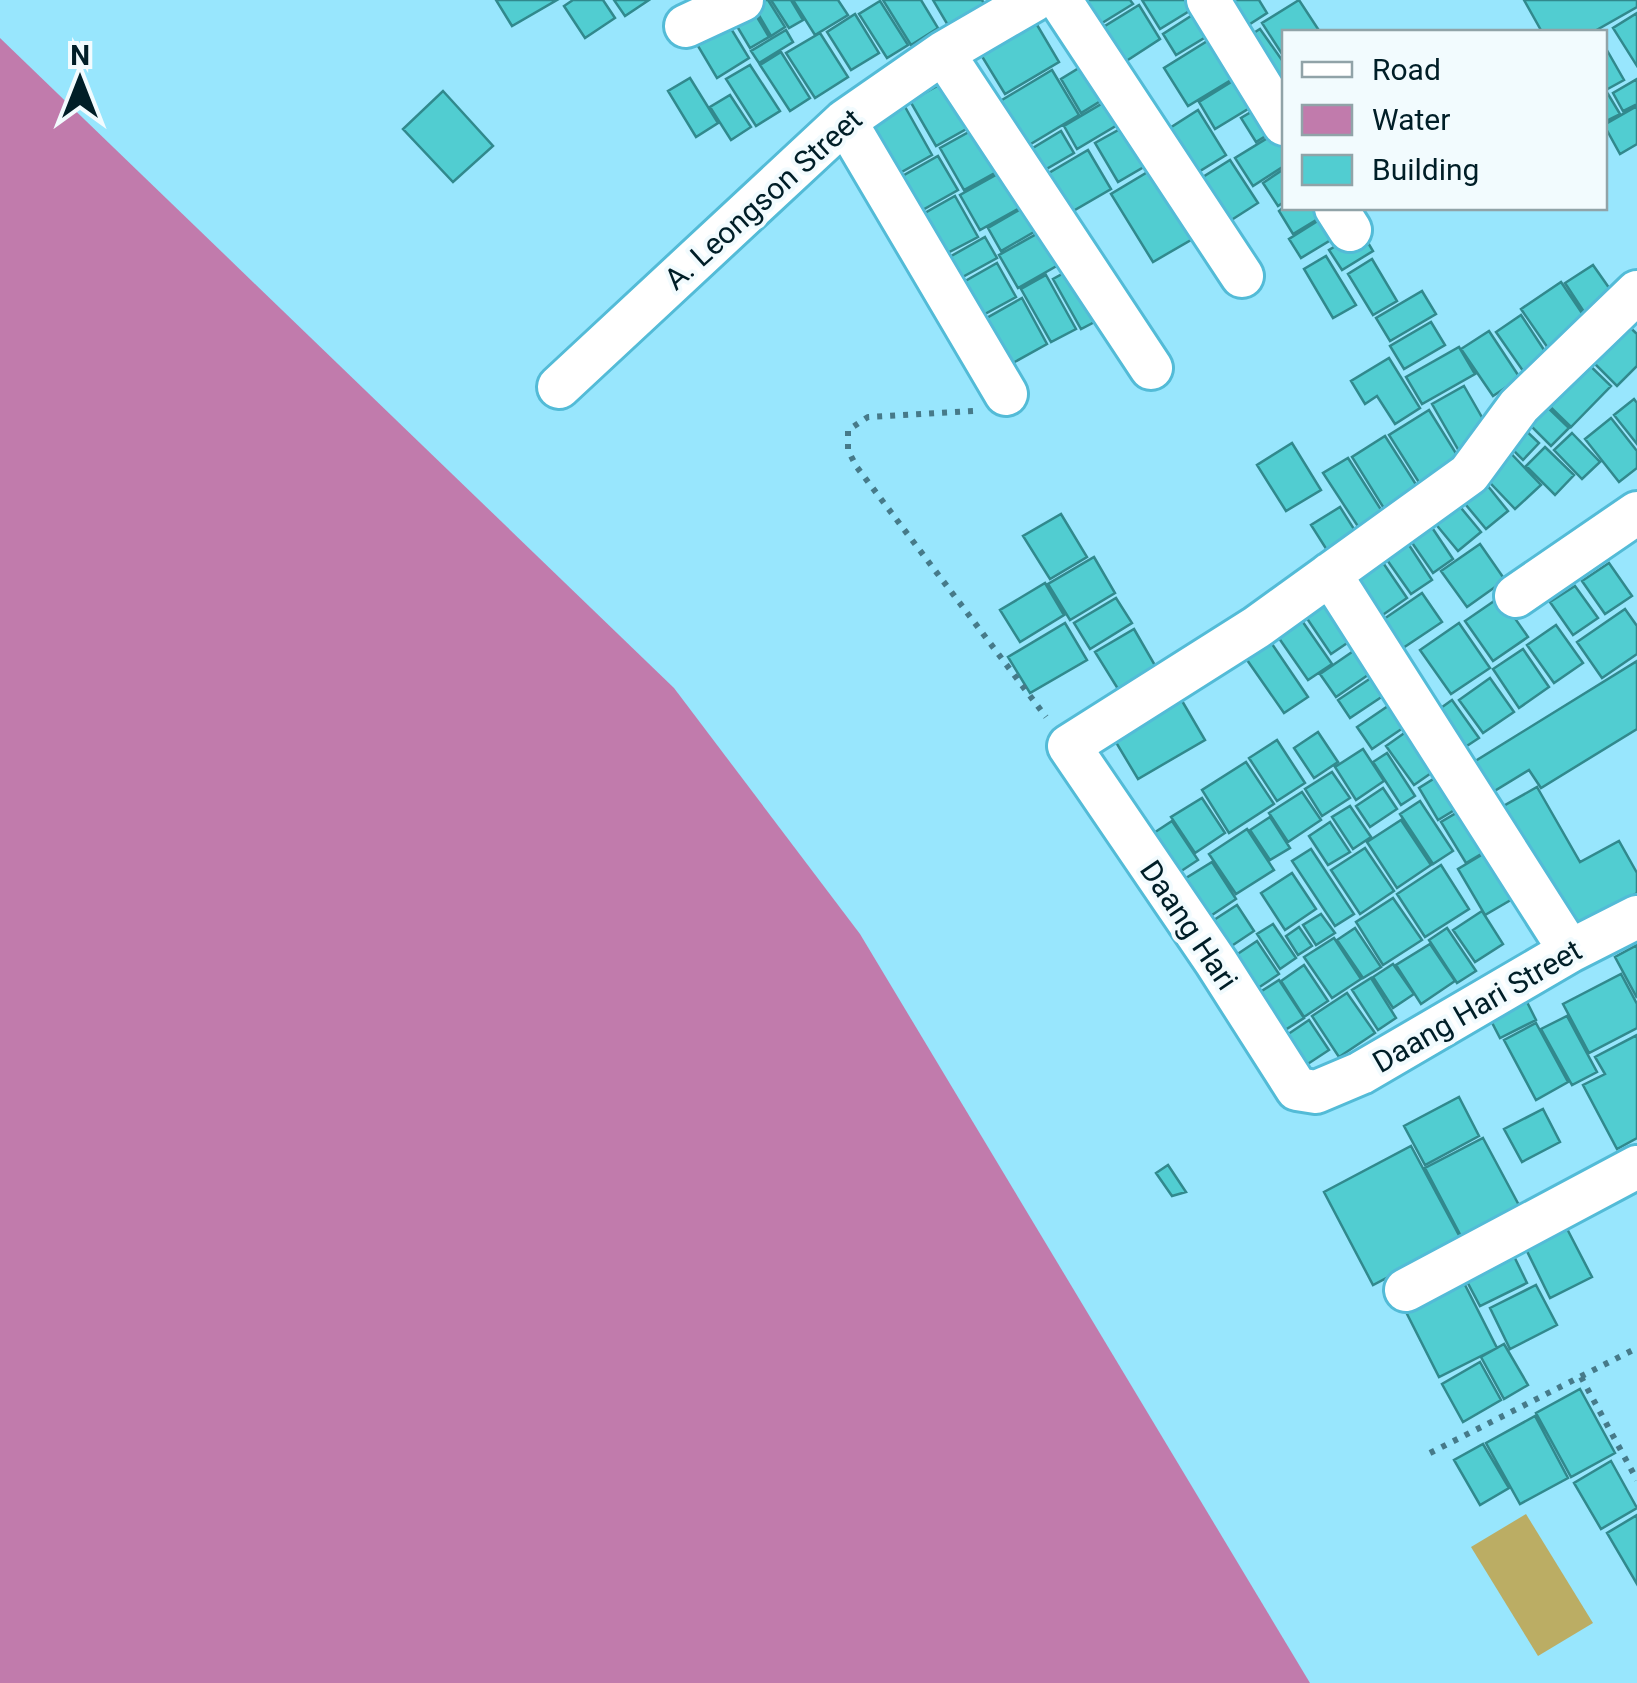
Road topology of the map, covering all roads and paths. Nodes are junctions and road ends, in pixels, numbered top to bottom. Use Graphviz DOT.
graph roads {
  1 [pos="742,0"];
  2 [pos="1034,0"];
  3 [pos="1060,0"];
  4 [pos="1208,0"];
  5 [pos="686,26"];
  6 [pos="943,52"];
  7 [pos="845,120"];
  8 [pos="1282,121"];
  9 [pos="1242,276"];
  10 [pos="1637,292"];
  11 [pos="1151,368"];
  12 [pos="559,387"];
  13 [pos="1006,394"];
  14 [pos="1637,513"];
  15 [pos="1330,574"];
  16 [pos="1516,596"];
  17 [pos="1068,746"];
  18 [pos="1637,917"];
  19 [pos="1570,951"];
  20 [pos="1316,1092"];
  21 [pos="1637,1167"];
  22 [pos="1406,1290"];
  23 [pos="1637,1348"];
  24 [pos="1581,1377"];
  25 [pos="1430,1453"];
  26 [pos="1637,1480"];
  1 -- 5 [label="street"];
  2 -- 6 [label="street, A. Leongson Street"];
  3 -- 9 [label="street"];
  4 -- 8 [label="street"];
  6 -- 7 [label="street, A. Leongson Street"];
  6 -- 11 [label="street"];
  7 -- 12 [label="street, A. Leongson Street"];
  7 -- 13 [label="street"];
  10 -- 15 [label="street"];
  13 -- 17 [label="path"];
  14 -- 16 [label="street"];
  15 -- 17 [label="street"];
  15 -- 19 [label="street"];
  17 -- 20 [label="street, Daang Hari"];
  18 -- 19 [label="street, Daang Hari Street"];
  19 -- 20 [label="street, Daang Hari Street"];
  21 -- 22 [label="street"];
  23 -- 24 [label="path"];
  24 -- 25 [label="path"];
  24 -- 26 [label="path"];
}
